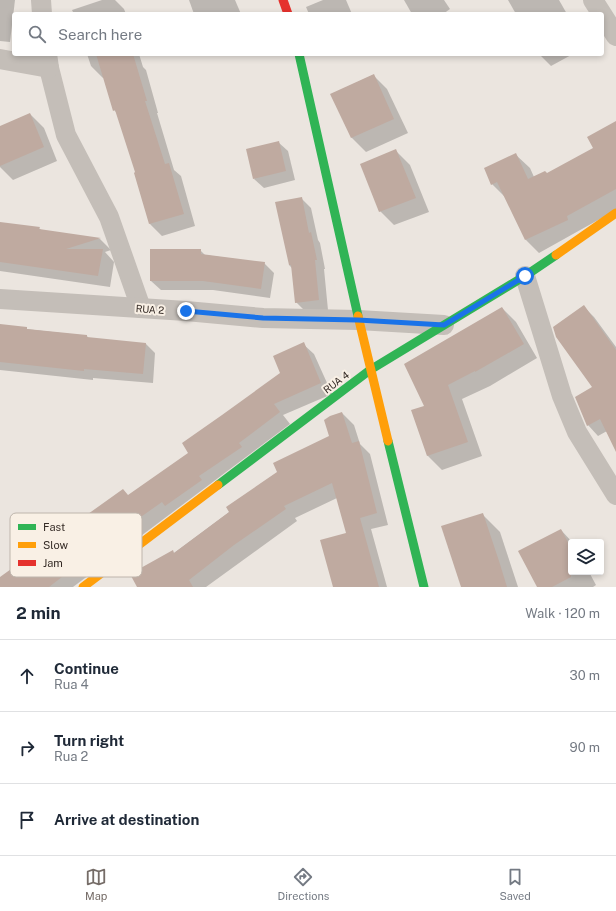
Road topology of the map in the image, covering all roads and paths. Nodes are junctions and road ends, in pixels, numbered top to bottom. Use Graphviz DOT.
graph roads {
  1 [pos="40,0"];
  2 [pos="283,0"];
  3 [pos="593,0"];
  4 [pos="42,12"];
  5 [pos="287,12"];
  6 [pos="601,12"];
  7 [pos="604,17"];
  8 [pos="616,36"];
  9 [pos="299,56"];
  10 [pos="0,59"];
  11 [pos="48,61"];
  12 [pos="616,213"];
  13 [pos="525,276"];
  14 [pos="0,299"];
  15 [pos="141,308"];
  16 [pos="358,320"];
  17 [pos="444,325"];
  18 [pos="370,370"];
  19 [pos="616,495"];
  20 [pos="142,543"];
  21 [pos="97,577"];
  22 [pos="84,587"];
  23 [pos="424,587"];
  1 -- 4 [label="street"];
  2 -- 5 [label="street"];
  3 -- 6 [label="street"];
  7 -- 8 [label="street"];
  9 -- 16 [label="street"];
  10 -- 11 [label="street"];
  11 -- 15 [label="street"];
  12 -- 13 [label="street, RUA 4"];
  13 -- 17 [label="street, RUA 4"];
  13 -- 19 [label="street"];
  14 -- 15 [label="street, RUA 2"];
  15 -- 16 [label="street, RUA 2"];
  16 -- 17 [label="street, RUA 2"];
  16 -- 18 [label="street"];
  17 -- 18 [label="street, RUA 4"];
  18 -- 20 [label="street, RUA 4"];
  18 -- 23 [label="street"];
  21 -- 22 [label="street, RUA 4"];
}
